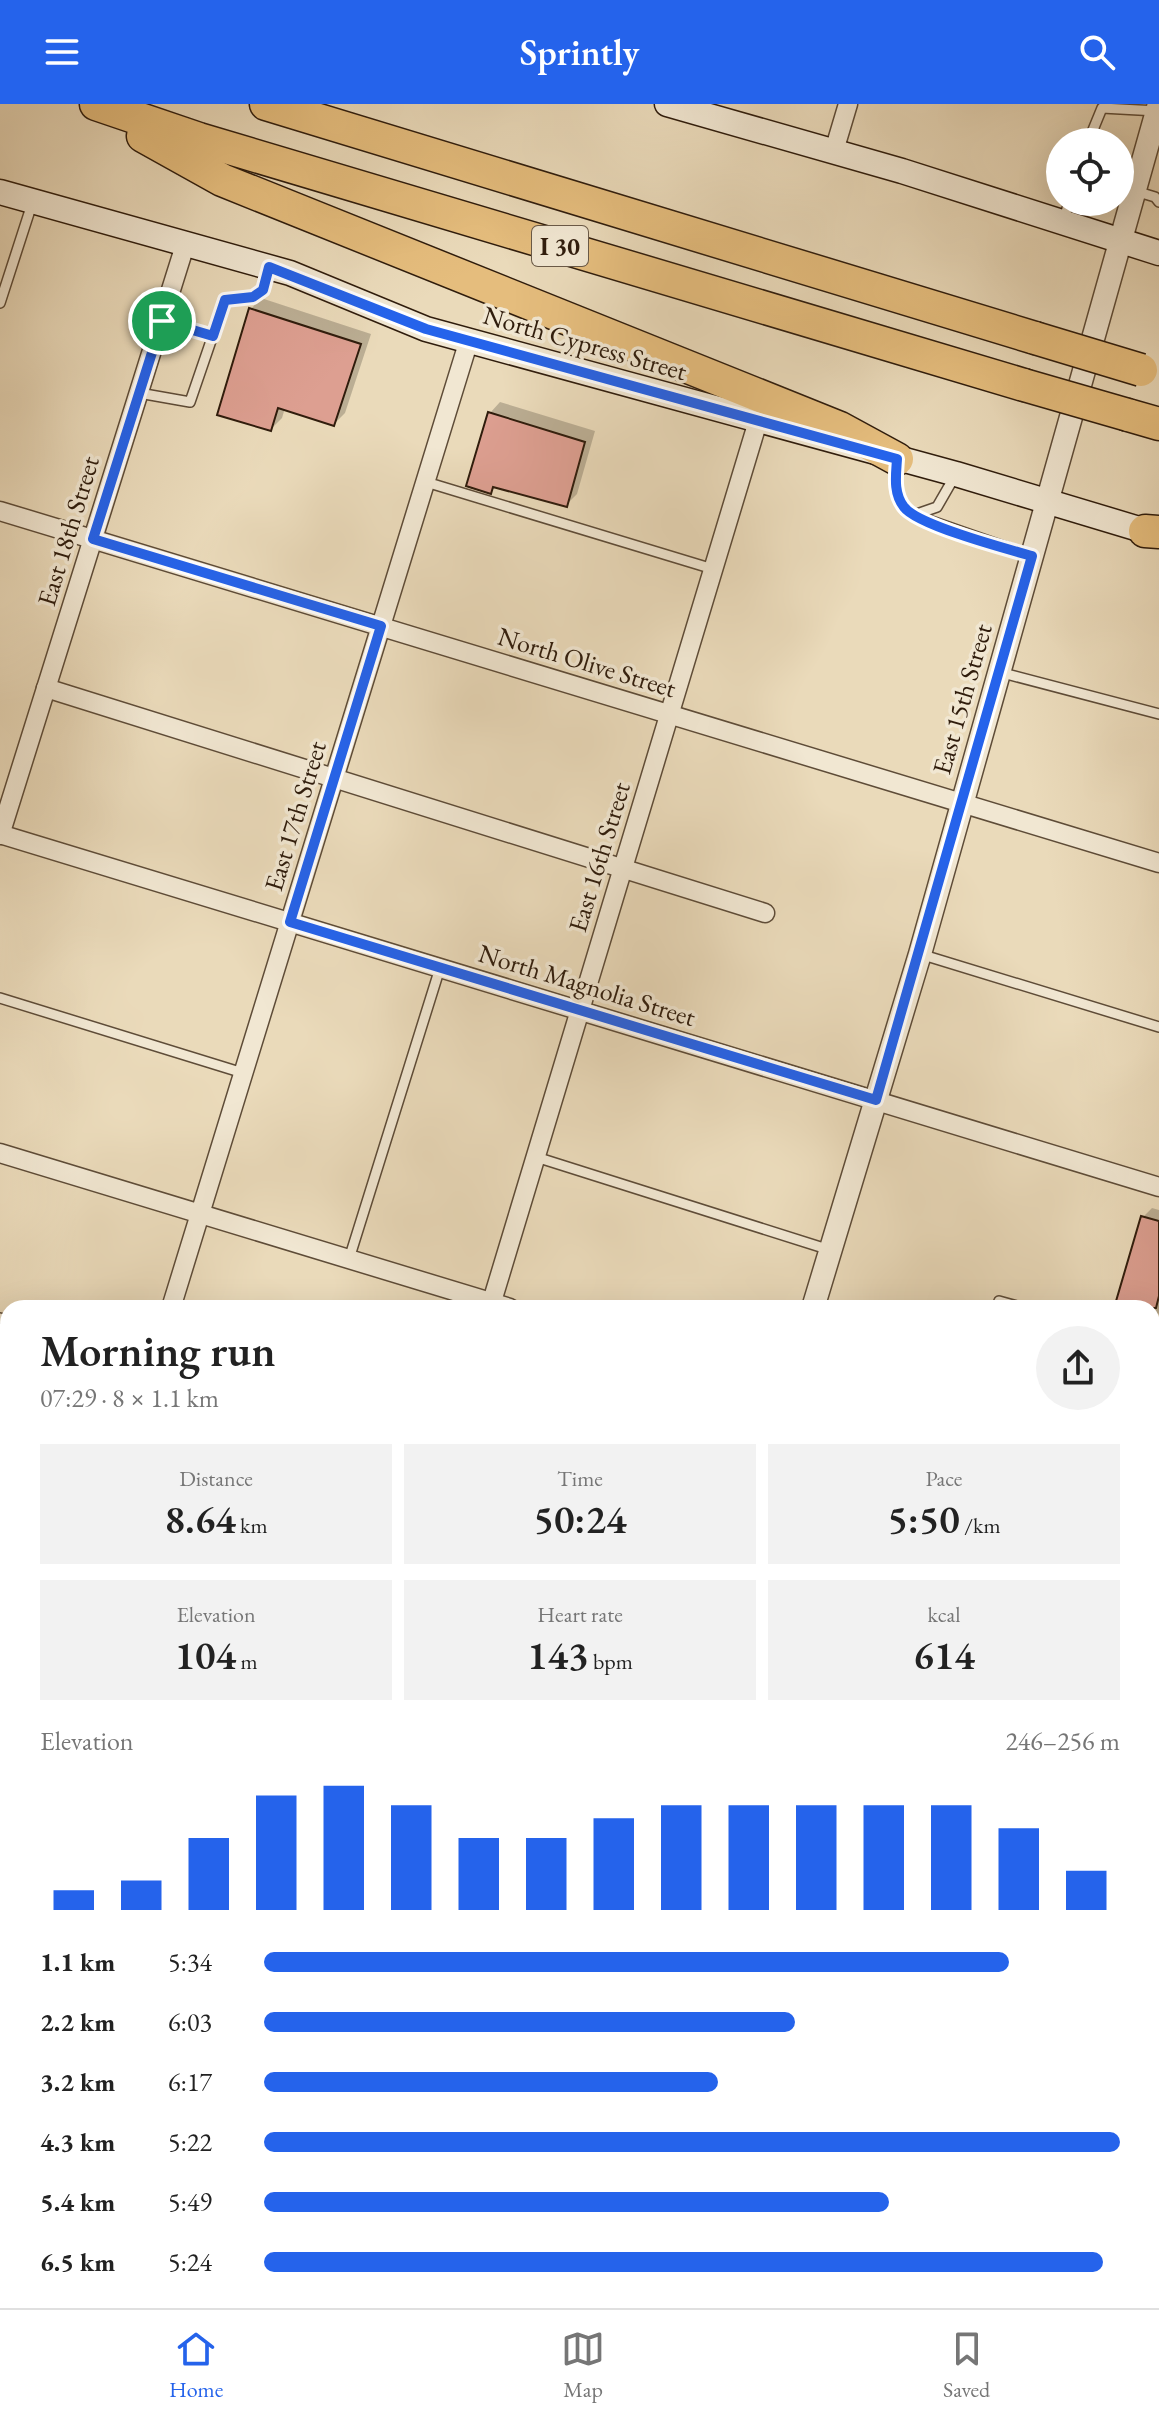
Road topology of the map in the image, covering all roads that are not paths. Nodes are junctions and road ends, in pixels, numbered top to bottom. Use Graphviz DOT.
graph roads {
  1 [pos="85,104"];
  2 [pos="96,104"];
  3 [pos="266,104"];
  4 [pos="667,104"];
  5 [pos="848,104"];
  6 [pos="1157,117"];
  7 [pos="1094,128"];
  8 [pos="834,151"];
  9 [pos="0,192"];
  10 [pos="1152,195"];
  11 [pos="33,201"];
  12 [pos="1046,208"];
  13 [pos="1071,216"];
  14 [pos="186,242"];
  15 [pos="1121,243"];
  16 [pos="1159,253"];
  17 [pos="269,267"];
  18 [pos="0,303"];
  19 [pos="162,321"];
  20 [pos="213,336"];
  21 [pos="469,340"];
  22 [pos="1150,373"];
  23 [pos="139,393"];
  24 [pos="758,421"];
  25 [pos="1159,424"];
  26 [pos="897,459"];
  27 [pos="956,474"];
  28 [pos="426,482"];
  29 [pos="1048,501"];
  30 [pos="0,511"];
  31 [pos="914,515"];
  32 [pos="1154,533"];
  33 [pos="93,539"];
  34 [pos="1032,556"];
  35 [pos="714,569"];
  36 [pos="381,626"];
  37 [pos="999,672"];
  38 [pos="46,688"];
  39 [pos="670,714"];
  40 [pos="1159,714"];
  41 [pos="334,778"];
  42 [pos="962,803"];
  43 [pos="0,834"];
  44 [pos="1159,863"];
  45 [pos="623,868"];
  46 [pos="765,913"];
  47 [pos="290,922"];
  48 [pos="920,954"];
  49 [pos="440,968"];
  50 [pos="0,998"];
  51 [pos="580,1010"];
  52 [pos="1159,1027"];
  53 [pos="243,1073"];
  54 [pos="876,1100"];
  55 [pos="0,1153"];
  56 [pos="536,1157"];
  57 [pos="1159,1187"];
  58 [pos="200,1214"];
  59 [pos="831,1250"];
  60 [pos="349,1259"];
  61 [pos="173,1300"];
  62 [pos="478,1300"];
  63 [pos="499,1300"];
  64 [pos="815,1300"];
  1 -- 26 [label="highway"];
  2 -- 25 [label="highway, I 30, bridge"];
  3 -- 22 [label="highway, I 30, bridge"];
  4 -- 8 [label="main road"];
  5 -- 8 [label="street"];
  6 -- 7 [label="lane"];
  6 -- 10 [label="street, East 15th Street"];
  8 -- 12 [label="main road"];
  9 -- 11 [label="main road, North Cypress Street"];
  10 -- 15 [label="street, East 15th Street"];
  11 -- 14 [label="main road, North Cypress Street"];
  11 -- 18 [label="lane"];
  13 -- 15 [label="main road"];
  14 -- 17 [label="main road, North Cypress Street"];
  14 -- 19 [label="street, East 18th Street"];
  15 -- 16 [label="main road"];
  15 -- 29 [label="street, East 15th Street"];
  17 -- 20 [label="lane"];
  17 -- 21 [label="main road, North Cypress Street"];
  19 -- 20 [label="lane"];
  19 -- 23 [label="street, East 18th Street"];
  20 -- 23 [label="lane"];
  21 -- 24 [label="main road, North Cypress Street"];
  21 -- 28 [label="street, East 17th Street"];
  23 -- 33 [label="street, East 18th Street"];
  24 -- 26 [label="main road, North Cypress Street"];
  24 -- 35 [label="street, East 16th Street"];
  26 -- 27 [label="main road, North Cypress Street"];
  26 -- 31 [label="lane"];
  27 -- 29 [label="main road, North Cypress Street"];
  27 -- 31 [label="lane"];
  28 -- 35 [label="lane"];
  28 -- 36 [label="street, East 17th Street"];
  29 -- 32 [label="main road, North Cypress Street"];
  29 -- 34 [label="street, East 15th Street"];
  30 -- 33 [label="street, North Olive Street"];
  31 -- 34 [label="lane"];
  33 -- 36 [label="street, North Olive Street"];
  33 -- 38 [label="street, East 18th Street"];
  34 -- 37 [label="street, East 15th Street"];
  35 -- 39 [label="street, East 16th Street"];
  36 -- 39 [label="street, North Olive Street"];
  36 -- 41 [label="street, East 17th Street"];
  37 -- 40 [label="lane"];
  37 -- 42 [label="street, East 15th Street"];
  38 -- 41 [label="street"];
  38 -- 43 [label="street, East 18th Street"];
  39 -- 42 [label="street, North Olive Street"];
  39 -- 45 [label="street, East 16th Street"];
  41 -- 45 [label="street"];
  41 -- 47 [label="street, East 17th Street"];
  42 -- 44 [label="street, North Olive Street"];
  42 -- 48 [label="street, East 15th Street"];
  43 -- 47 [label="street, North Magnolia Street"];
  45 -- 46 [label="street"];
  45 -- 51 [label="street, East 16th Street"];
  47 -- 49 [label="street, North Magnolia Street"];
  47 -- 53 [label="street, East 17th Street"];
  48 -- 52 [label="lane"];
  48 -- 54 [label="street, East 15th Street"];
  49 -- 51 [label="street, North Magnolia Street"];
  49 -- 60 [label="lane"];
  50 -- 53 [label="lane"];
  51 -- 54 [label="street, North Magnolia Street"];
  51 -- 56 [label="street, East 16th Street"];
  53 -- 58 [label="street, East 17th Street"];
  54 -- 57 [label="street, North Magnolia Street"];
  54 -- 59 [label="street, East 15th Street"];
  55 -- 58 [label="street"];
  56 -- 59 [label="lane"];
  56 -- 63 [label="street, East 16th Street"];
  58 -- 60 [label="street"];
  58 -- 61 [label="street, East 17th Street"];
  59 -- 64 [label="street, East 15th Street"];
  60 -- 62 [label="street"];
}
